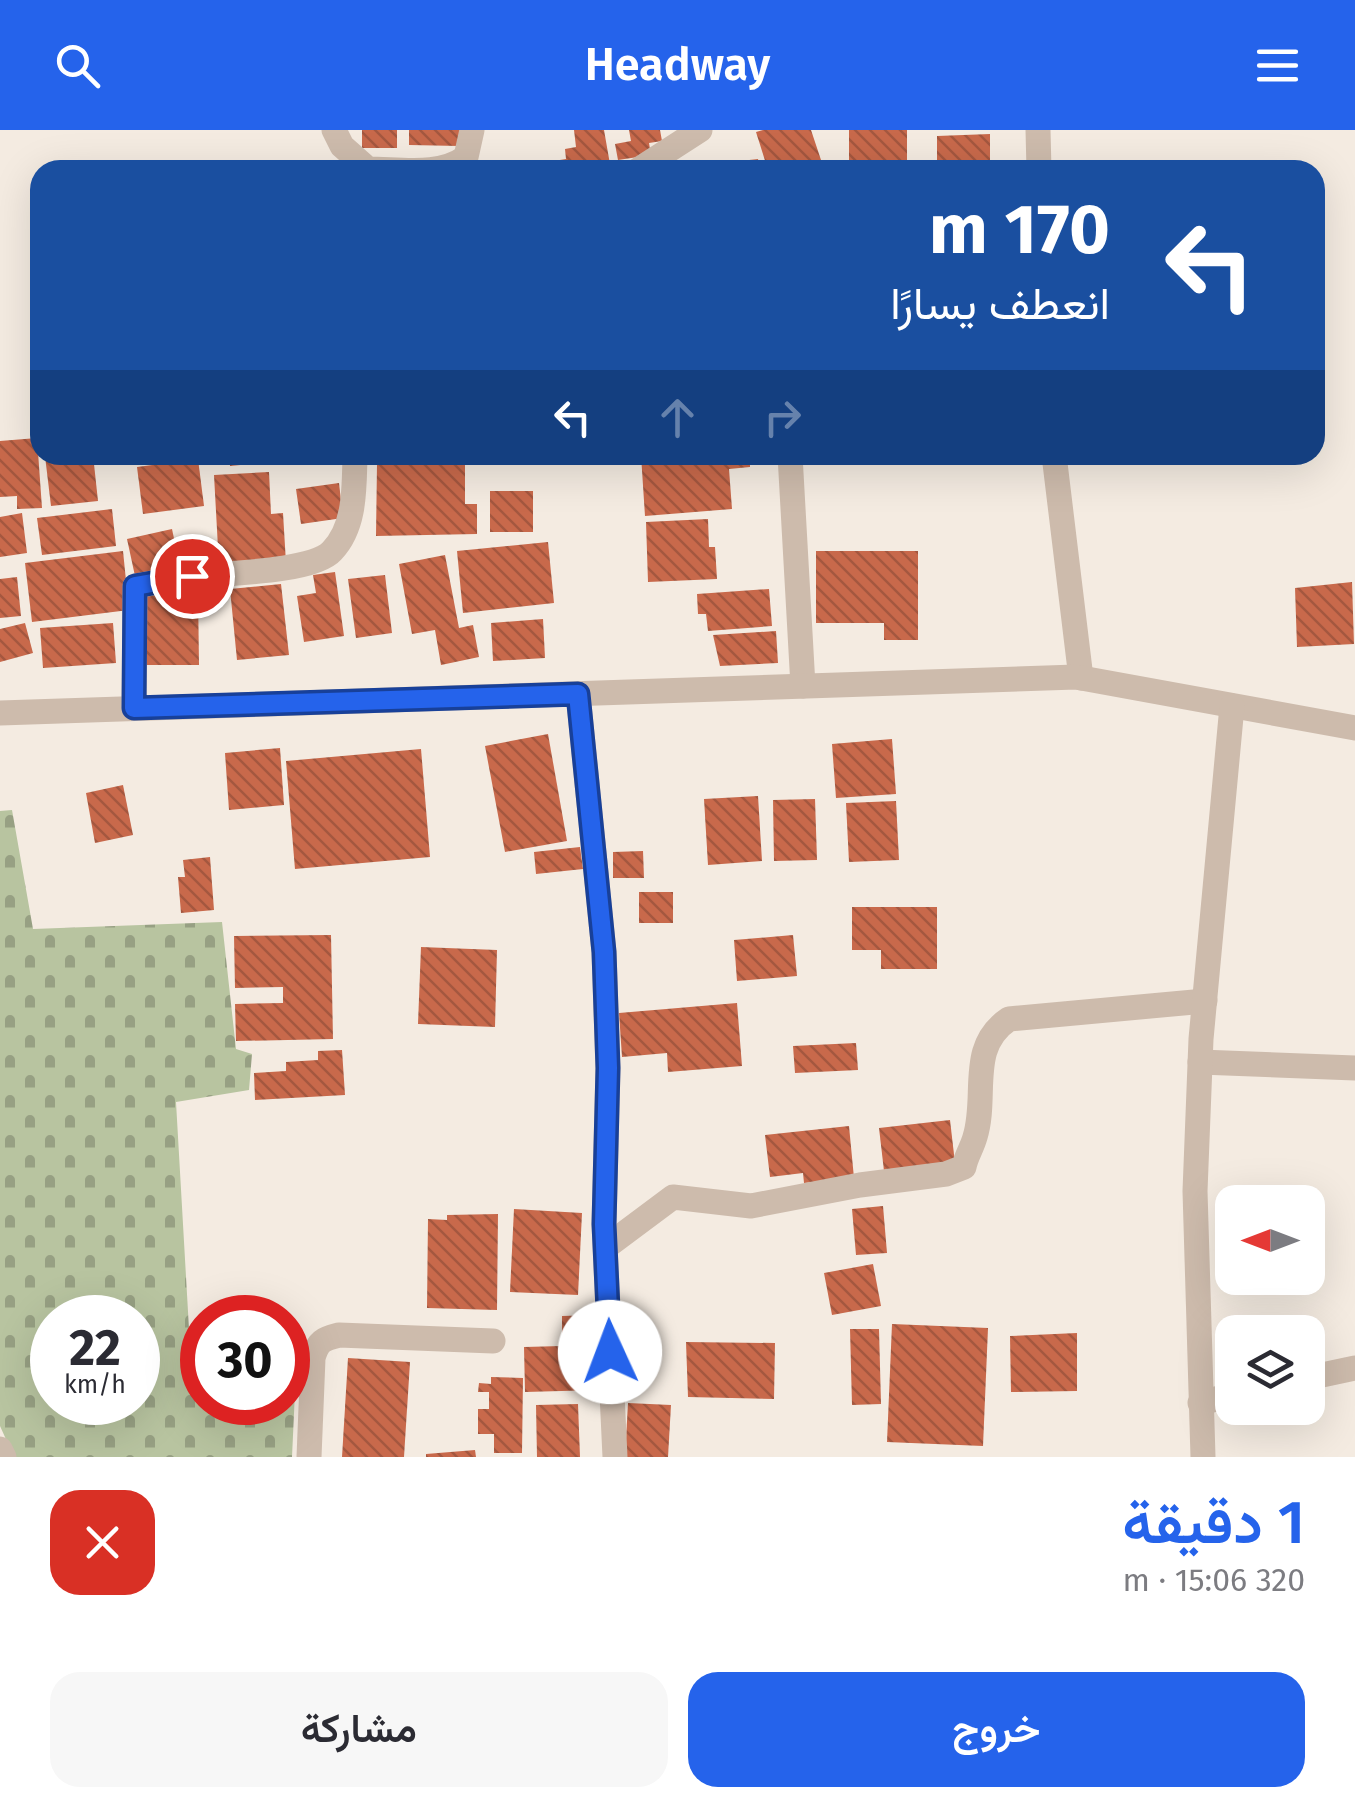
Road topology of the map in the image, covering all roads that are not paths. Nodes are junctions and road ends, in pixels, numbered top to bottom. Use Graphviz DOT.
graph roads {
  1 [pos="334,130"];
  2 [pos="472,130"];
  3 [pos="700,130"];
  4 [pos="1038,130"];
  5 [pos="357,160"];
  6 [pos="462,160"];
  7 [pos="654,160"];
  8 [pos="1039,160"];
  9 [pos="354,465"];
  10 [pos="791,465"];
  11 [pos="1055,465"];
  12 [pos="1081,678"];
  13 [pos="803,686"];
  14 [pos="578,694"];
  15 [pos="1232,706"];
  16 [pos="134,708"];
  17 [pos="0,713"];
  18 [pos="1355,728"];
  19 [pos="1204,1001"];
  20 [pos="1200,1062"];
  21 [pos="1355,1068"];
  22 [pos="606,1248"];
  23 [pos="493,1341"];
  24 [pos="1355,1368"];
  25 [pos="1325,1374"];
  26 [pos="1215,1400"];
  27 [pos="1200,1403"];
  28 [pos="0,1449"];
  29 [pos="4,1457"];
  30 [pos="309,1457"];
  31 [pos="614,1457"];
  32 [pos="1203,1457"];
  1 -- 5 [label="street"];
  2 -- 6 [label="street"];
  3 -- 7 [label="street"];
  4 -- 8 [label="street"];
  9 -- 16 [label="street"];
  10 -- 13 [label="street"];
  11 -- 12 [label="street"];
  12 -- 13 [label="street"];
  12 -- 15 [label="street"];
  13 -- 14 [label="street"];
  14 -- 16 [label="street"];
  14 -- 22 [label="street"];
  15 -- 18 [label="street"];
  15 -- 19 [label="street"];
  16 -- 17 [label="street"];
  19 -- 20 [label="street"];
  19 -- 22 [label="street"];
  20 -- 21 [label="street"];
  20 -- 27 [label="street"];
  22 -- 31 [label="street"];
  23 -- 30 [label="street"];
  24 -- 25 [label="street"];
  26 -- 27 [label="street"];
  27 -- 32 [label="street"];
  28 -- 29 [label="street"];
}
